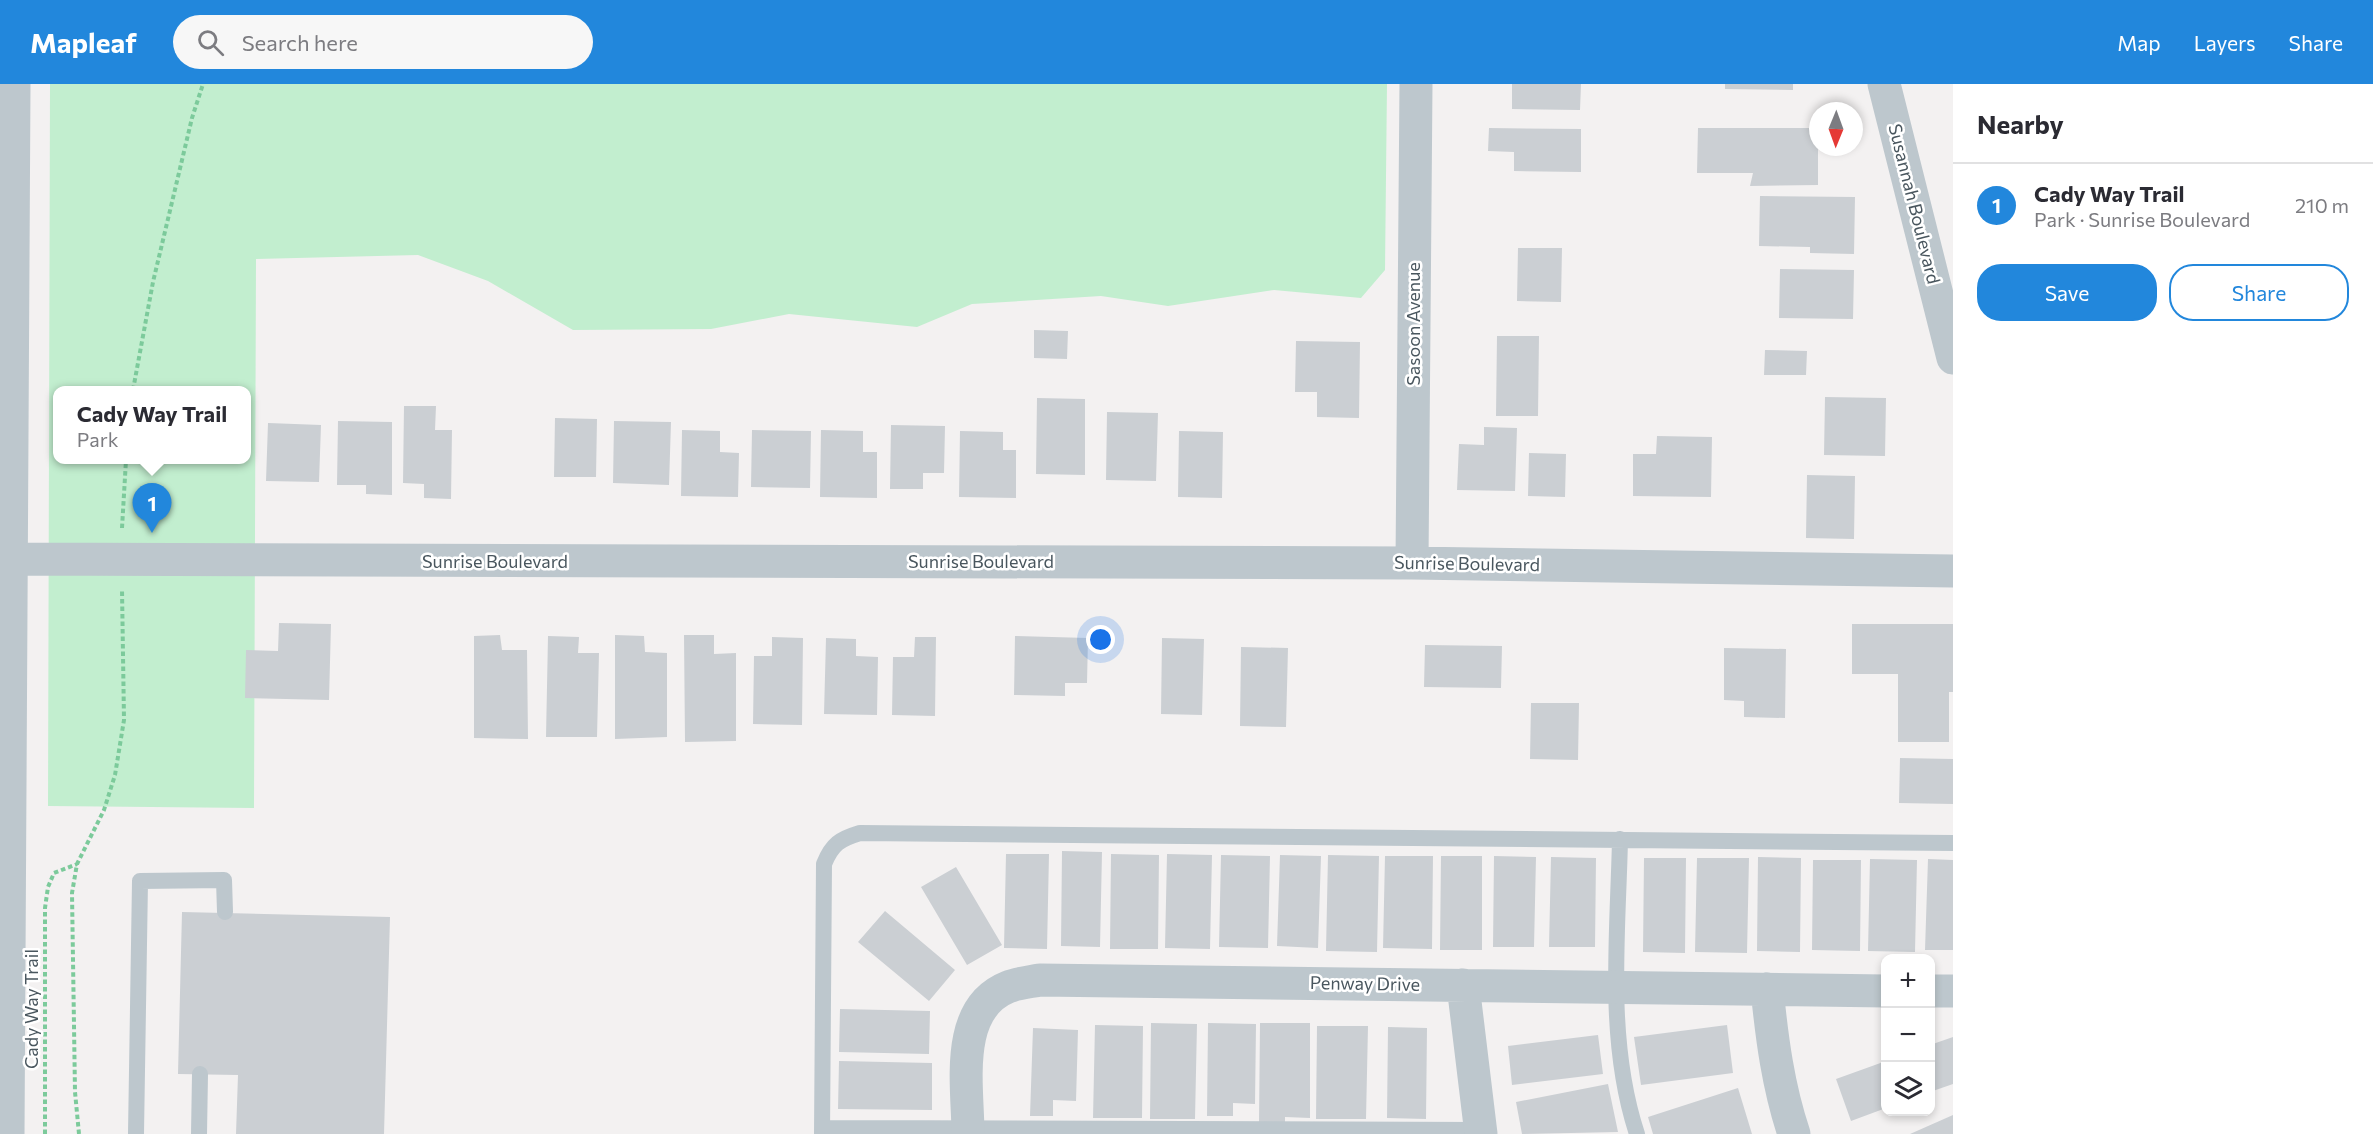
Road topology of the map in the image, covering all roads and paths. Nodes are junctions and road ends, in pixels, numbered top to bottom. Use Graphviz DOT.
graph roads {
  1 [pos="14,84"];
  2 [pos="203,84"];
  3 [pos="1416,84"];
  4 [pos="1884,84"];
  5 [pos="1953,358"];
  6 [pos="134,386"];
  7 [pos="126,464"];
  8 [pos="10,560"];
  9 [pos="121,561"];
  10 [pos="1412,563"];
  11 [pos="1953,571"];
  12 [pos="1620,839"];
  13 [pos="1953,843"];
  14 [pos="77,864"];
  15 [pos="225,912"];
  16 [pos="1463,985"];
  17 [pos="1617,987"];
  18 [pos="1767,989"];
  19 [pos="1881,990"];
  20 [pos="1935,991"];
  21 [pos="1953,991"];
  22 [pos="4,1003"];
  23 [pos="200,1074"];
  24 [pos="822,1131"];
  25 [pos="968,1131"];
  26 [pos="1480,1132"];
  27 [pos="8,1134"];
  28 [pos="45,1134"];
  29 [pos="79,1134"];
  30 [pos="136,1134"];
  31 [pos="199,1134"];
  32 [pos="1637,1134"];
  33 [pos="1794,1134"];
  1 -- 8 [label="street"];
  2 -- 6 [label="path"];
  3 -- 10 [label="street, Sasoon Avenue"];
  4 -- 5 [label="street, Susannah Boulevard"];
  7 -- 9 [label="path"];
  8 -- 9 [label="street, Sunrise Boulevard"];
  8 -- 22 [label="street"];
  9 -- 10 [label="street, Sunrise Boulevard"];
  9 -- 14 [label="path"];
  10 -- 11 [label="street, Sunrise Boulevard"];
  12 -- 13 [label="lane"];
  12 -- 17 [label="lane"];
  12 -- 24 [label="lane"];
  14 -- 28 [label="path, Cady Way Trail"];
  14 -- 29 [label="path"];
  15 -- 30 [label="lane"];
  16 -- 17 [label="street, Penway Drive"];
  16 -- 25 [label="street, Penway Drive"];
  16 -- 26 [label="street"];
  17 -- 18 [label="street, Penway Drive"];
  17 -- 32 [label="lane"];
  18 -- 19 [label="street, Penway Drive"];
  18 -- 33 [label="street"];
  20 -- 21 [label="street"];
  22 -- 27 [label="street"];
  23 -- 31 [label="lane"];
  24 -- 25 [label="lane"];
  25 -- 26 [label="lane"];
}
